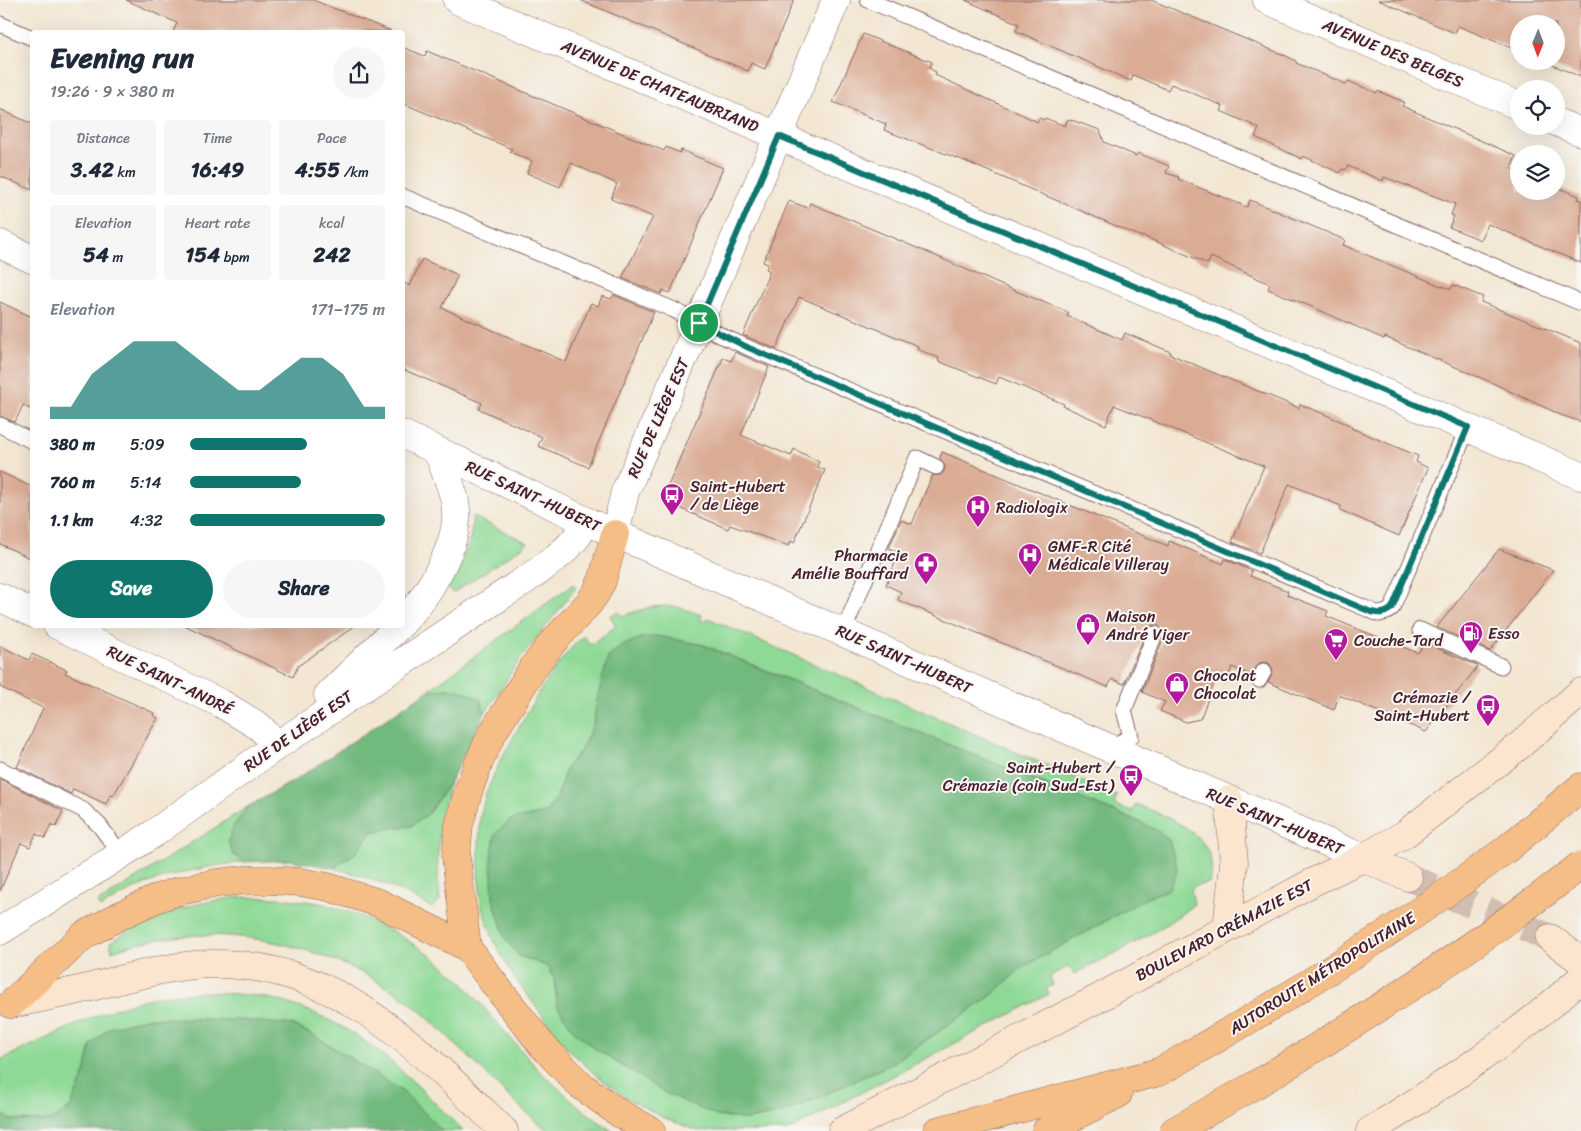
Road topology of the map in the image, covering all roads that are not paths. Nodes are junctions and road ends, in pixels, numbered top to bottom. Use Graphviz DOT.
graph roads {
  1 [pos="457,0"];
  2 [pos="836,0"];
  3 [pos="868,0"];
  4 [pos="1267,0"];
  5 [pos="0,24"];
  6 [pos="30,37"];
  7 [pos="1510,102"];
  8 [pos="1565,126"];
  9 [pos="1581,132"];
  10 [pos="779,136"];
  11 [pos="405,197"];
  12 [pos="0,244"];
  13 [pos="30,258"];
  14 [pos="1581,303"];
  15 [pos="699,323"];
  16 [pos="0,425"];
  17 [pos="1468,427"];
  18 [pos="405,435"];
  19 [pos="30,440"];
  20 [pos="438,451"];
  21 [pos="936,467"];
  22 [pos="1581,476"];
  23 [pos="586,521"];
  24 [pos="615,534"];
  25 [pos="0,597"];
  26 [pos="30,612"];
  27 [pos="405,619"];
  28 [pos="405,624"];
  29 [pos="64,628"];
  30 [pos="396,628"];
  31 [pos="1420,630"];
  32 [pos="843,632"];
  33 [pos="1155,634"];
  34 [pos="428,644"];
  35 [pos="1501,666"];
  36 [pos="1581,692"];
  37 [pos="275,747"];
  38 [pos="1108,748"];
  39 [pos="0,769"];
  40 [pos="1581,787"];
  41 [pos="1229,800"];
  42 [pos="121,854"];
  43 [pos="1362,858"];
  44 [pos="1581,865"];
  45 [pos="1408,877"];
  46 [pos="1227,928"];
  47 [pos="0,931"];
  48 [pos="468,947"];
  49 [pos="1581,947"];
  50 [pos="1581,962"];
  51 [pos="1581,978"];
  52 [pos="11,1004"];
  53 [pos="1159,1072"];
  54 [pos="1255,1084"];
  55 [pos="504,1131"];
  56 [pos="651,1131"];
  57 [pos="842,1131"];
  58 [pos="937,1131"];
  59 [pos="1046,1131"];
  60 [pos="1174,1131"];
  61 [pos="1198,1131"];
  62 [pos="1370,1131"];
  1 -- 10 [label="street, AVENUE DE CHATEAUBRIAND"];
  2 -- 10 [label="street, RUE DE LIÈGE EST"];
  3 -- 14 [label="lane"];
  4 -- 7 [label="street, AVENUE DES BELGES"];
  5 -- 6 [label="lane"];
  8 -- 9 [label="street"];
  10 -- 15 [label="street, RUE DE LIÈGE EST"];
  10 -- 17 [label="street, AVENUE DE CHATEAUBRIAND"];
  11 -- 15 [label="lane"];
  12 -- 13 [label="street"];
  15 -- 17 [label="lane"];
  15 -- 24 [label="street, RUE DE LIÈGE EST"];
  16 -- 19 [label="lane"];
  17 -- 22 [label="street, AVENUE DE CHATEAUBRIAND"];
  18 -- 20 [label="street, RUE SAINT-HUBERT"];
  20 -- 23 [label="street, RUE SAINT-HUBERT"];
  20 -- 27 [label="street"];
  21 -- 32 [label="lane"];
  23 -- 24 [label="street, RUE SAINT-HUBERT"];
  23 -- 34 [label="street, RUE DE LIÈGE EST"];
  24 -- 32 [label="street, RUE SAINT-HUBERT"];
  24 -- 48 [label="highway"];
  25 -- 26 [label="street"];
  28 -- 34 [label="lane"];
  29 -- 37 [label="street, RUE SAINT-ANDRÉ"];
  30 -- 37 [label="street"];
  31 -- 35 [label="lane"];
  32 -- 38 [label="street, RUE SAINT-HUBERT"];
  33 -- 38 [label="lane"];
  34 -- 37 [label="street, RUE DE LIÈGE EST"];
  36 -- 43 [label="main road, BOULEVARD CRÉMAZIE EST"];
  37 -- 42 [label="street, RUE DE LIÈGE EST"];
  38 -- 41 [label="street, RUE SAINT-HUBERT"];
  39 -- 42 [label="lane"];
  40 -- 53 [label="highway, AUTOROUTE MÉTROPOLITAINE, bridge"];
  41 -- 43 [label="street, RUE SAINT-HUBERT"];
  41 -- 46 [label="main road"];
  42 -- 47 [label="street, RUE DE LIÈGE EST"];
  43 -- 45 [label="main road, RUE SAINT-HUBERT"];
  43 -- 46 [label="main road, BOULEVARD CRÉMAZIE EST"];
  44 -- 54 [label="highway, bridge"];
  46 -- 57 [label="main road, BOULEVARD CRÉMAZIE EST"];
  48 -- 52 [label="highway"];
  48 -- 56 [label="highway"];
  49 -- 50 [label="main road"];
  51 -- 62 [label="main road"];
  52 -- 55 [label="main road"];
  53 -- 58 [label="highway"];
  53 -- 59 [label="highway, AUTOROUTE MÉTROPOLITAINE"];
  54 -- 60 [label="highway"];
  54 -- 61 [label="highway"];
}
